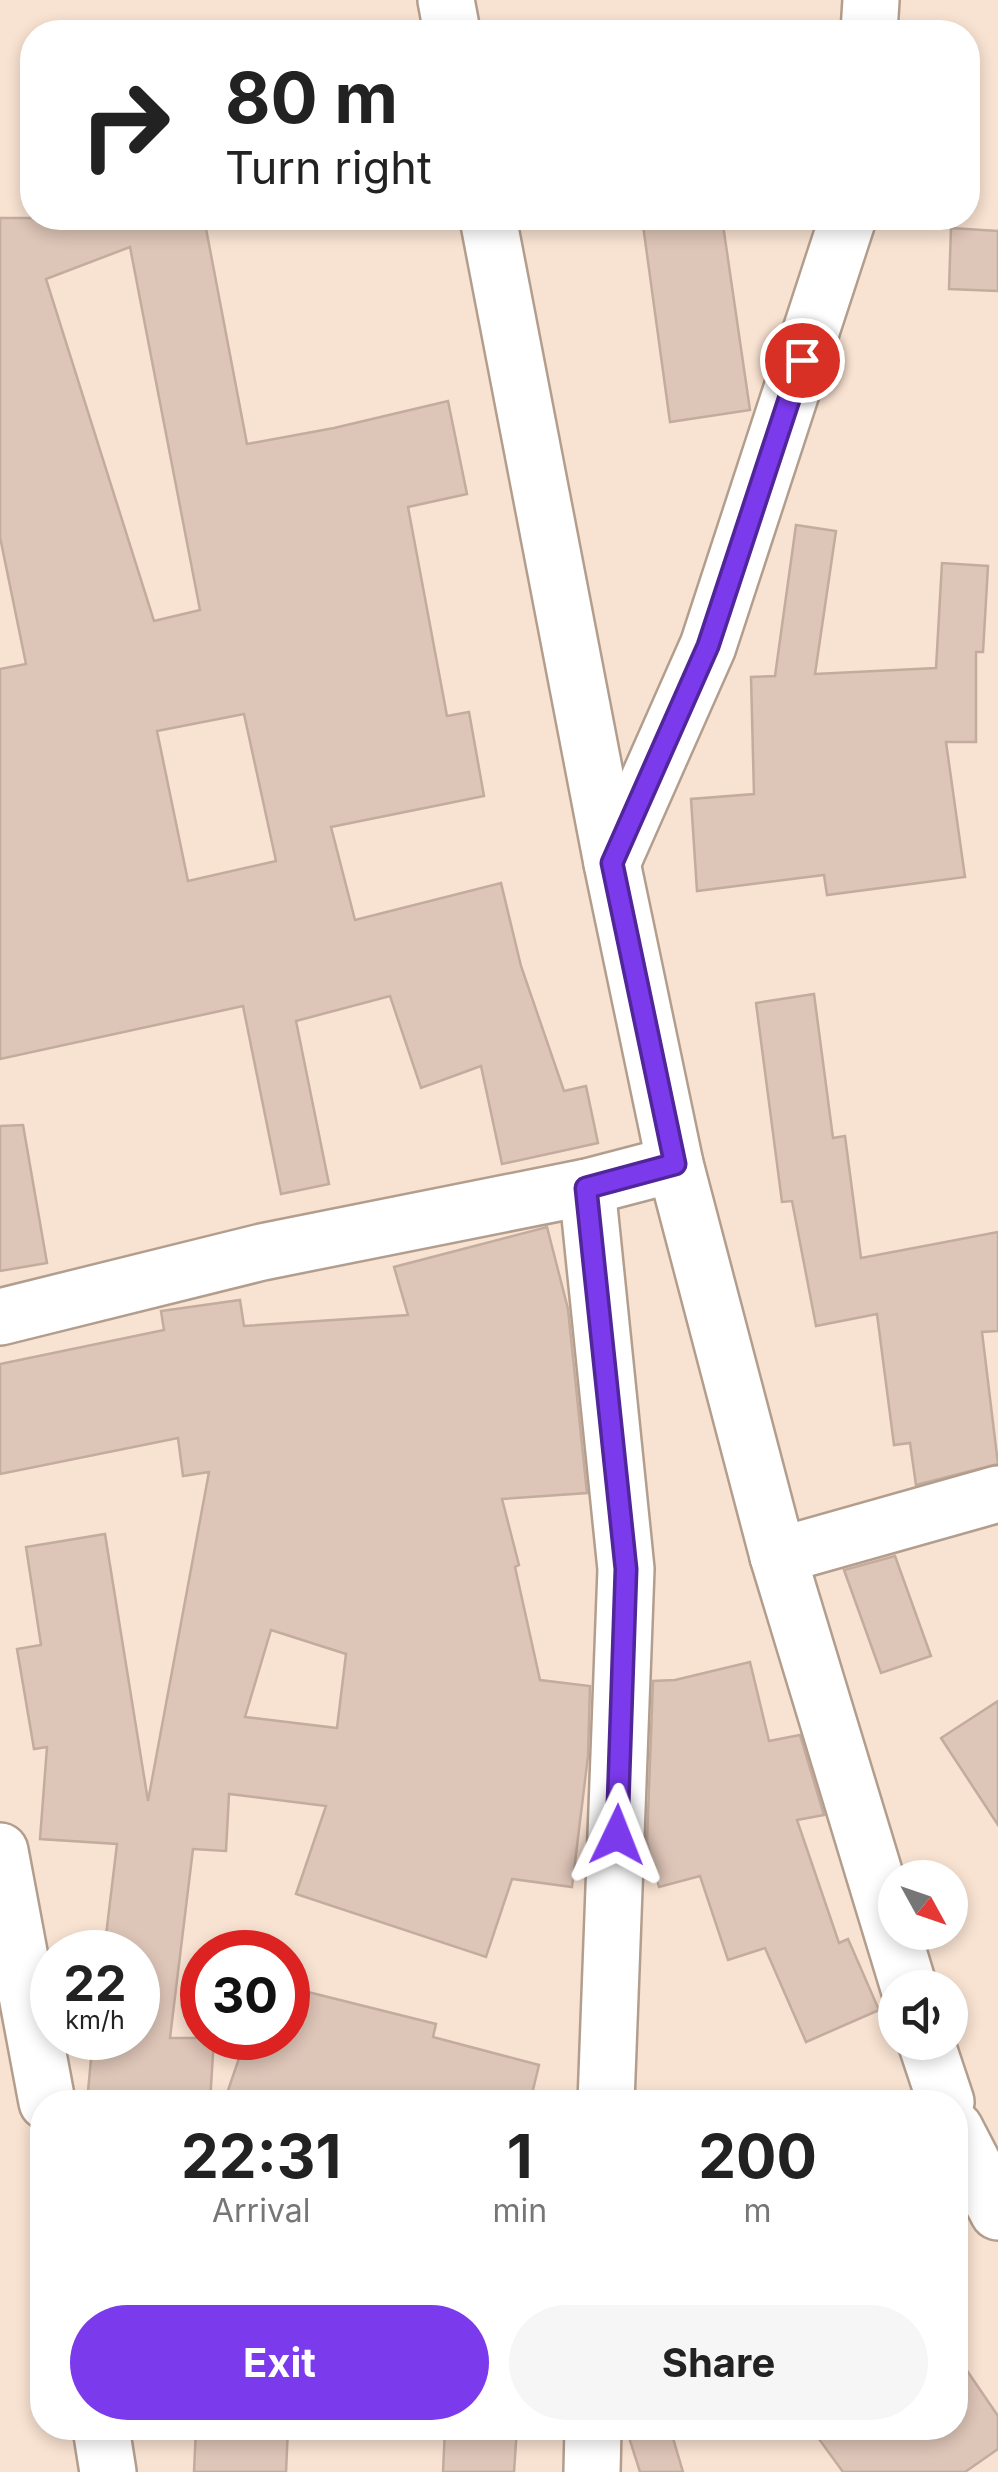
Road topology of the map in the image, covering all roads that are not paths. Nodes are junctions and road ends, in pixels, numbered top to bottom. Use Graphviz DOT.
graph roads {
  1 [pos="490,230"];
  2 [pos="844,230"];
  3 [pos="612,863"];
  4 [pos="675,1164"];
  5 [pos="586,1188"];
  6 [pos="0,1317"];
  7 [pos="998,1494"];
  8 [pos="778,1556"];
  9 [pos="0,1851"];
  10 [pos="904,1970"];
  11 [pos="932,2060"];
  12 [pos="45,2090"];
  13 [pos="606,2090"];
  14 [pos="942,2090"];
  15 [pos="968,2154"];
  16 [pos="998,2212"];
  17 [pos="103,2440"];
  18 [pos="593,2440"];
  19 [pos="108,2472"];
  20 [pos="592,2472"];
  1 -- 3 [label="street"];
  2 -- 3 [label="street"];
  3 -- 4 [label="street"];
  4 -- 5 [label="street"];
  4 -- 8 [label="street"];
  5 -- 6 [label="street"];
  5 -- 13 [label="street"];
  7 -- 8 [label="street"];
  8 -- 10 [label="street"];
  9 -- 12 [label="street"];
  11 -- 14 [label="street"];
  15 -- 16 [label="street"];
  17 -- 19 [label="street"];
  18 -- 20 [label="street"];
}
